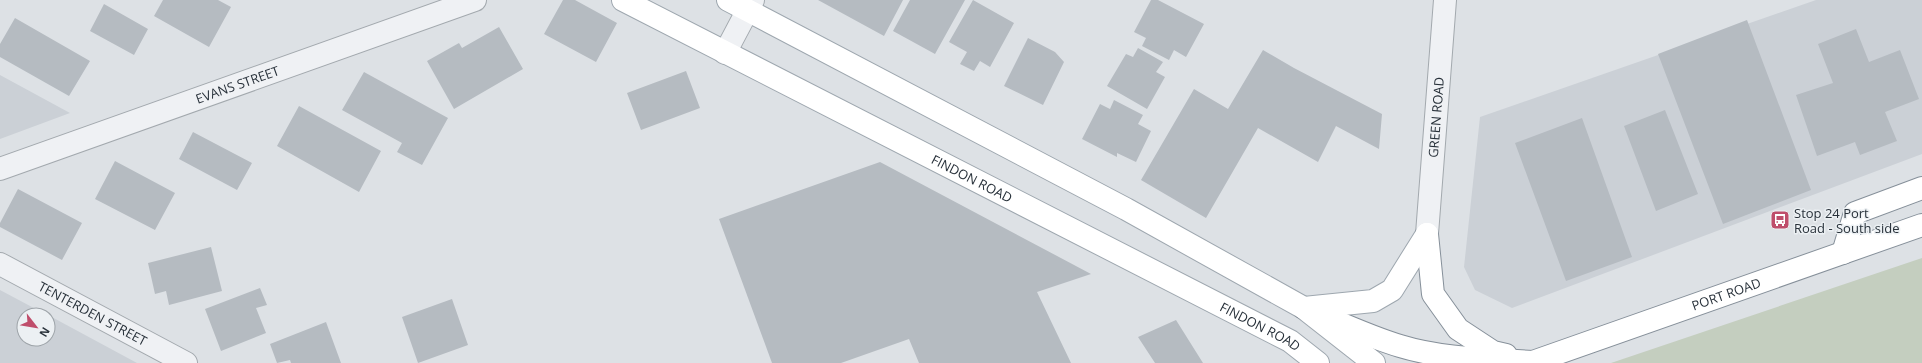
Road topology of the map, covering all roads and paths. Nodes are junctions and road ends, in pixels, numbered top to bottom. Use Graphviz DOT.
graph roads {
  1 [pos="475,0"];
  2 [pos="623,0"];
  3 [pos="728,0"];
  4 [pos="1445,0"];
  5 [pos="751,5"];
  6 [pos="726,53"];
  7 [pos="0,169"];
  8 [pos="1922,188"];
  9 [pos="1922,224"];
  10 [pos="1427,234"];
  11 [pos="1843,253"];
  12 [pos="0,264"];
  13 [pos="1304,308"];
  14 [pos="1290,342"];
  15 [pos="186,363"];
  16 [pos="1295,363"];
  17 [pos="1318,363"];
  18 [pos="1374,363"];
  19 [pos="1531,363"];
  1 -- 7 [label="street, EVANS STREET"];
  2 -- 6 [label="main road, FINDON ROAD"];
  3 -- 5 [label="main road"];
  4 -- 10 [label="street, GREEN ROAD"];
  5 -- 6 [label="street"];
  5 -- 13 [label="main road"];
  6 -- 14 [label="main road, FINDON ROAD"];
  8 -- 11 [label="main road"];
  9 -- 11 [label="main road, PORT ROAD"];
  10 -- 13 [label="main road"];
  10 -- 19 [label="main road"];
  11 -- 19 [label="main road, PORT ROAD"];
  12 -- 15 [label="street, TENTERDEN STREET"];
  13 -- 18 [label="main road"];
  13 -- 19 [label="main road"];
  14 -- 16 [label="main road"];
  14 -- 17 [label="main road, FINDON ROAD"];
}
